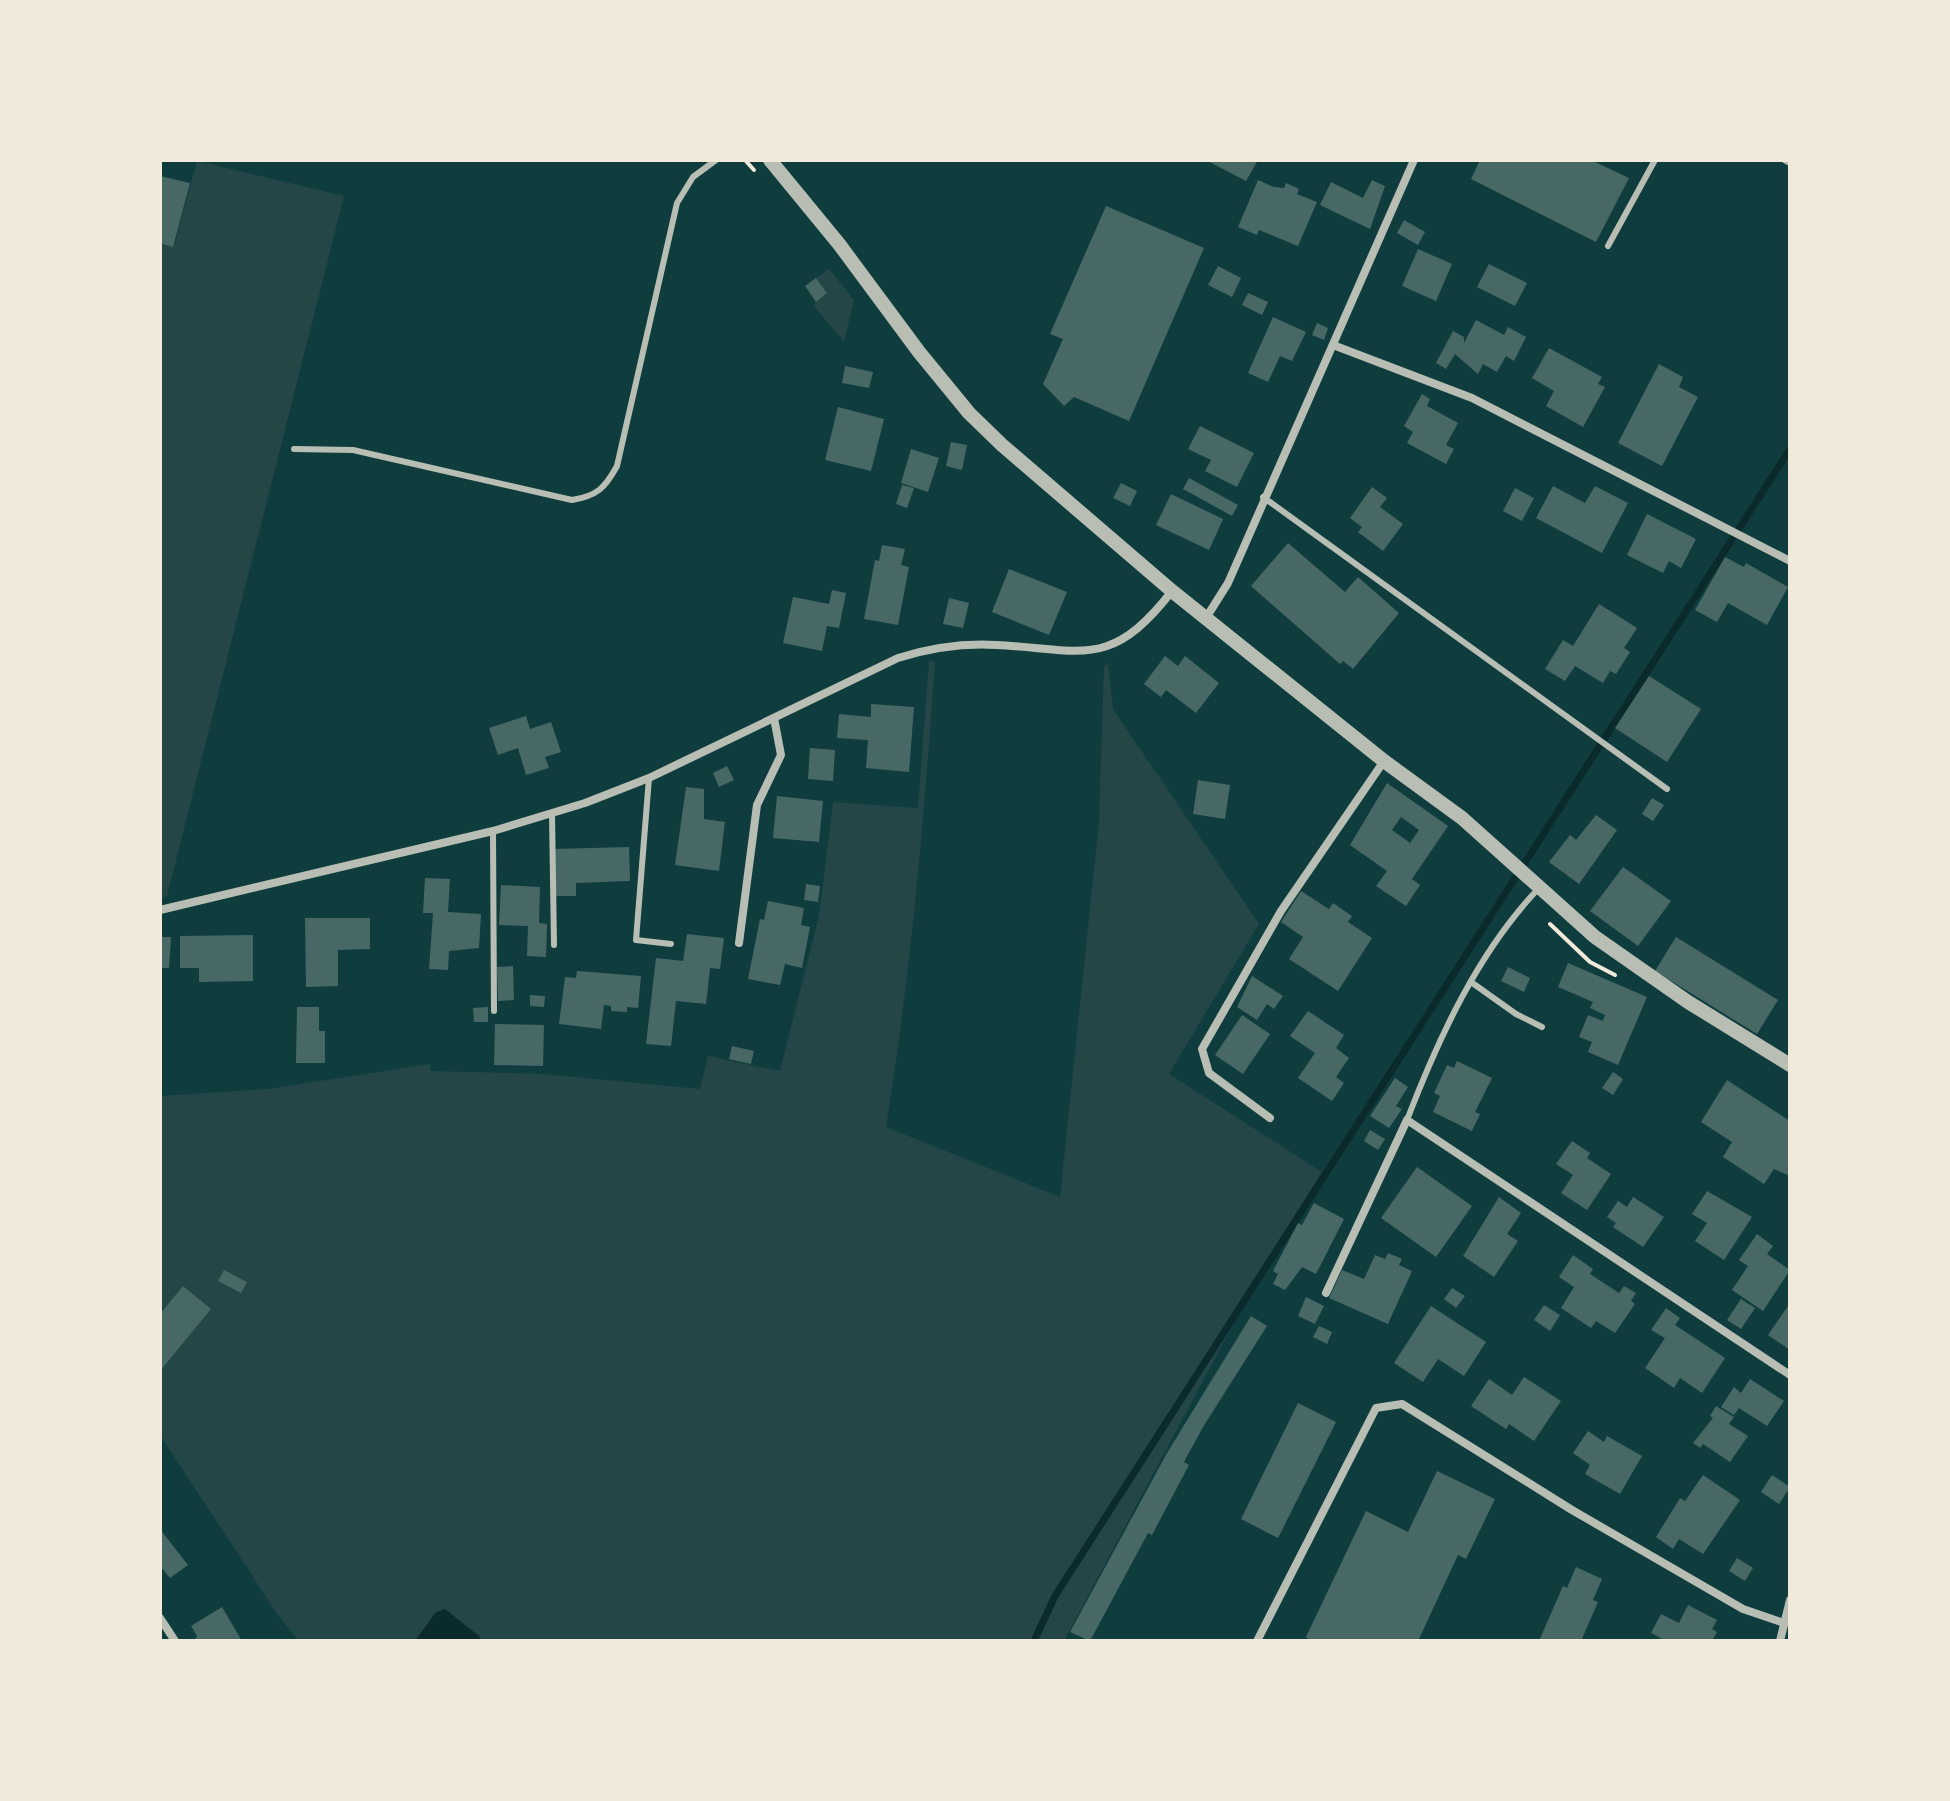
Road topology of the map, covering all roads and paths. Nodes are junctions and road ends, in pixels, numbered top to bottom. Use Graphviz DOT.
graph roads {
  1 [pos="716,160"];
  2 [pos="770,160"];
  3 [pos="1414,160"];
  4 [pos="1655,160"];
  5 [pos="1608,246"];
  6 [pos="1333,345"];
  7 [pos="294,449"];
  8 [pos="1263,497"];
  9 [pos="1790,561"];
  10 [pos="1172,591"];
  11 [pos="1206,618"];
  12 [pos="774,718"];
  13 [pos="1384,761"];
  14 [pos="649,778"];
  15 [pos="1667,789"];
  16 [pos="552,814"];
  17 [pos="493,831"];
  18 [pos="1540,887"];
  19 [pos="160,910"];
  20 [pos="739,943"];
  21 [pos="671,944"];
  22 [pos="554,945"];
  23 [pos="1471,982"];
  24 [pos="494,1011"];
  25 [pos="1542,1027"];
  26 [pos="1790,1065"];
  27 [pos="1270,1118"];
  28 [pos="1407,1120"];
  29 [pos="1326,1293"];
  30 [pos="1790,1375"];
  31 [pos="1790,1600"];
  32 [pos="160,1618"];
  33 [pos="1784,1623"];
  34 [pos="175,1641"];
  35 [pos="1257,1641"];
  36 [pos="1780,1641"];
  1 -- 7 [label="lane"];
  2 -- 10 [label="street"];
  3 -- 6 [label="street"];
  4 -- 5 [label="lane"];
  6 -- 8 [label="street"];
  6 -- 9 [label="street"];
  8 -- 11 [label="street"];
  8 -- 15 [label="lane"];
  10 -- 11 [label="street"];
  10 -- 12 [label="street"];
  11 -- 13 [label="street"];
  12 -- 14 [label="street"];
  12 -- 20 [label="street"];
  13 -- 18 [label="street"];
  13 -- 27 [label="street"];
  14 -- 16 [label="street"];
  14 -- 21 [label="lane"];
  16 -- 17 [label="street"];
  16 -- 22 [label="lane"];
  17 -- 19 [label="street"];
  17 -- 24 [label="lane"];
  18 -- 23 [label="lane"];
  18 -- 26 [label="street"];
  23 -- 25 [label="lane"];
  23 -- 28 [label="lane"];
  28 -- 29 [label="street"];
  28 -- 30 [label="street"];
  31 -- 33 [label="street"];
  32 -- 34 [label="street"];
  33 -- 35 [label="street"];
  33 -- 36 [label="street"];
}
